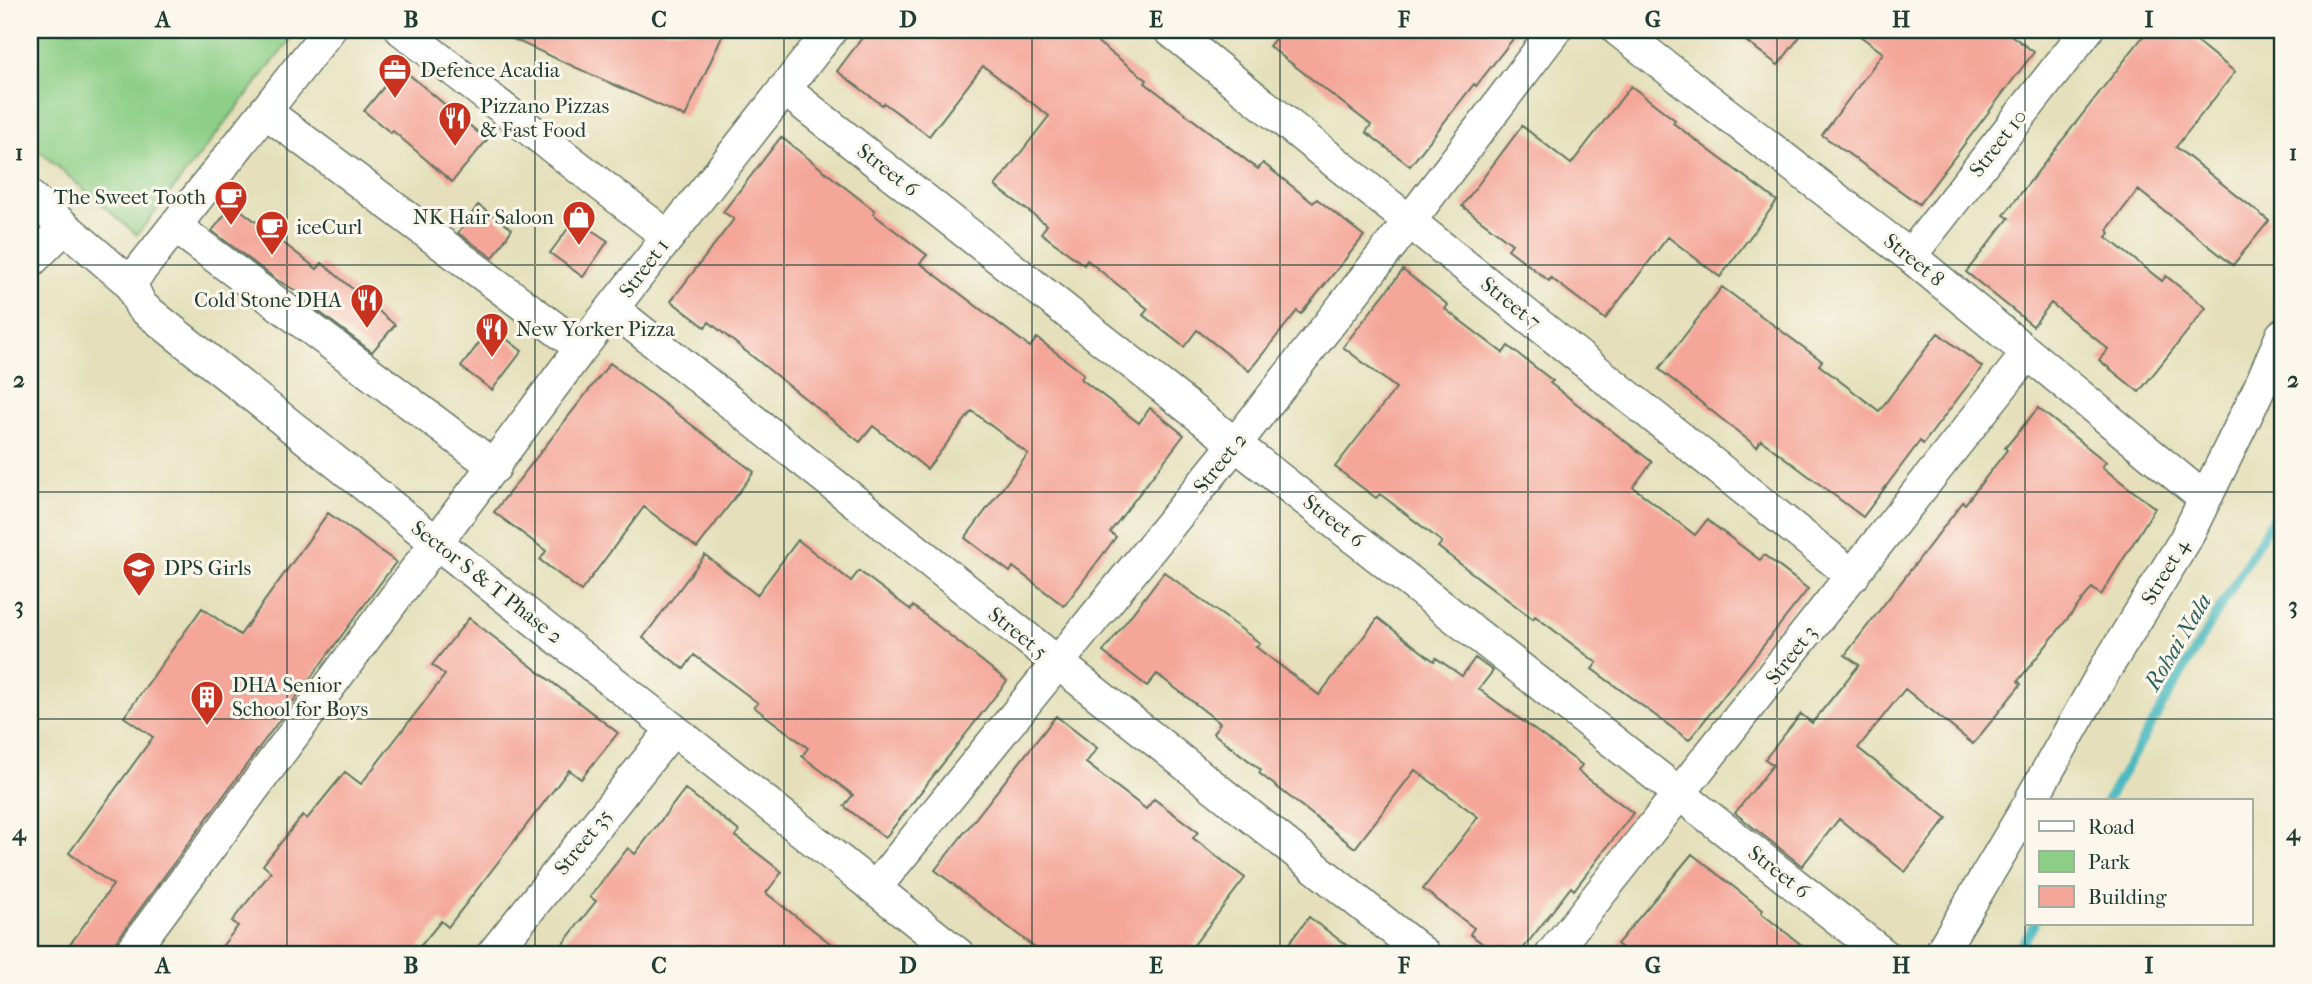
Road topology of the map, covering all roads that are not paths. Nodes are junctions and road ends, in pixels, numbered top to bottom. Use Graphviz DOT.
graph roads {
  1 [pos="330,30"];
  2 [pos="403,30"];
  3 [pos="831,30"];
  4 [pos="1170,30"];
  5 [pos="1555,30"];
  6 [pos="1618,30"];
  7 [pos="2079,33"];
  8 [pos="784,89"];
  9 [pos="266,112"];
  10 [pos="30,197"];
  11 [pos="1409,222"];
  12 [pos="65,227"];
  13 [pos="176,227"];
  14 [pos="667,236"];
  15 [pos="1910,256"];
  16 [pos="30,262"];
  17 [pos="130,283"];
  18 [pos="613,309"];
  19 [pos="2282,335"];
  20 [pos="581,348"];
  21 [pos="2028,353"];
  22 [pos="1236,443"];
  23 [pos="495,467"];
  24 [pos="2204,498"];
  25 [pos="437,543"];
  26 [pos="1853,576"];
  27 [pos="1056,663"];
  28 [pos="673,729"];
  29 [pos="1680,794"];
  30 [pos="2032,799"];
  31 [pos="2025,811"];
  32 [pos="876,888"];
  33 [pos="130,954"];
  34 [pos="493,954"];
  35 [pos="958,954"];
  36 [pos="1424,954"];
  37 [pos="1552,954"];
  38 [pos="1883,954"];
  39 [pos="1940,954"];
  1 -- 9 [label="street"];
  2 -- 14 [label="street"];
  3 -- 8 [label="street, Street 1"];
  4 -- 11 [label="street, Street 7"];
  5 -- 11 [label="street, Street 2"];
  6 -- 15 [label="street, Street 8"];
  7 -- 15 [label="street, Street 10"];
  8 -- 14 [label="street, Street 1"];
  8 -- 22 [label="street, Street 6"];
  9 -- 13 [label="street"];
  9 -- 20 [label="street"];
  10 -- 12 [label="street, Sector S & T Phase 2"];
  11 -- 22 [label="street, Street 2"];
  11 -- 26 [label="street, Street 7"];
  12 -- 16 [label="street"];
  12 -- 17 [label="street, Sector S & T Phase 2"];
  13 -- 17 [label="street"];
  13 -- 23 [label="street"];
  14 -- 18 [label="street, Street 1"];
  15 -- 21 [label="street, Street 8"];
  17 -- 25 [label="street, Sector S & T Phase 2"];
  18 -- 20 [label="street, Street 1"];
  18 -- 27 [label="street, Street 5"];
  19 -- 24 [label="street, Street 4"];
  20 -- 23 [label="street, Street 1"];
  21 -- 24 [label="street, Street 8"];
  21 -- 26 [label="street, Street 3"];
  22 -- 27 [label="street, Street 2"];
  22 -- 29 [label="street, Street 6"];
  23 -- 25 [label="street, Street 1"];
  24 -- 30 [label="street, Street 4"];
  25 -- 28 [label="street, Sector S & T Phase 2"];
  25 -- 33 [label="street, Street 1"];
  26 -- 29 [label="street, Street 3"];
  27 -- 32 [label="street, Street 2"];
  27 -- 36 [label="street, Street 5"];
  28 -- 32 [label="street, Sector S & T Phase 2"];
  28 -- 34 [label="street, Street 35"];
  29 -- 37 [label="street, Street 3"];
  29 -- 38 [label="street, Street 6"];
  31 -- 39 [label="street"];
  32 -- 35 [label="street, Sector S & T Phase 2"];
}
